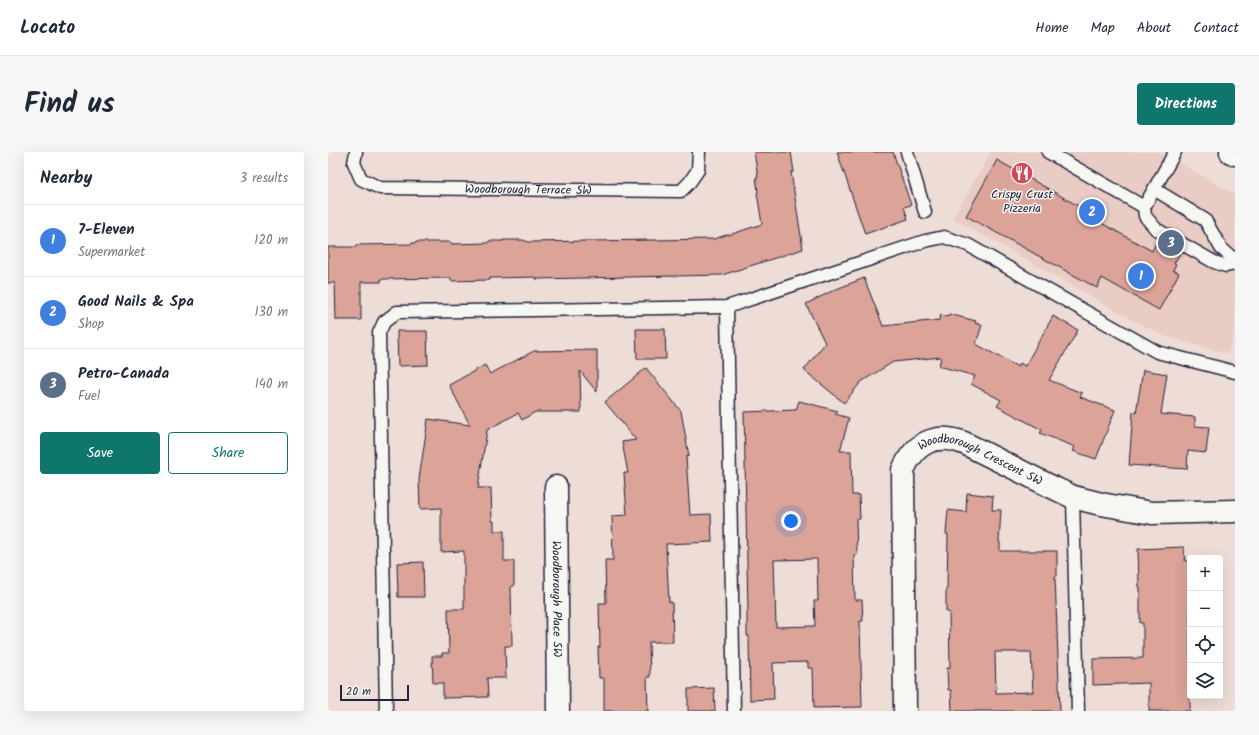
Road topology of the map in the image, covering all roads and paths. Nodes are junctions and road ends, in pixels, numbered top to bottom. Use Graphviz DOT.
graph roads {
  1 [pos="356,152"];
  2 [pos="699,152"];
  3 [pos="907,152"];
  4 [pos="1048,152"];
  5 [pos="1176,152"];
  6 [pos="1231,152"];
  7 [pos="1235,154"];
  8 [pos="1154,189"];
  9 [pos="1144,207"];
  10 [pos="925,212"];
  11 [pos="1235,259"];
  12 [pos="1235,264"];
  13 [pos="727,307"];
  14 [pos="1235,372"];
  15 [pos="556,487"];
  16 [pos="1074,497"];
  17 [pos="1235,511"];
  18 [pos="386,711"];
  19 [pos="558,711"];
  20 [pos="734,711"];
  21 [pos="905,711"];
  22 [pos="1078,711"];
  1 -- 2 [label="lane, Woodborough Terrace SW"];
  3 -- 10 [label="lane"];
  4 -- 9 [label="lane"];
  5 -- 8 [label="lane"];
  6 -- 7 [label="street"];
  8 -- 9 [label="lane"];
  8 -- 11 [label="lane"];
  9 -- 12 [label="lane"];
  13 -- 14 [label="lane"];
  13 -- 18 [label="lane"];
  13 -- 20 [label="lane"];
  15 -- 19 [label="street, Woodborough Place SW"];
  16 -- 17 [label="street, Woodborough Crescent SW"];
  16 -- 21 [label="street, Woodborough Crescent SW"];
  16 -- 22 [label="lane"];
}
